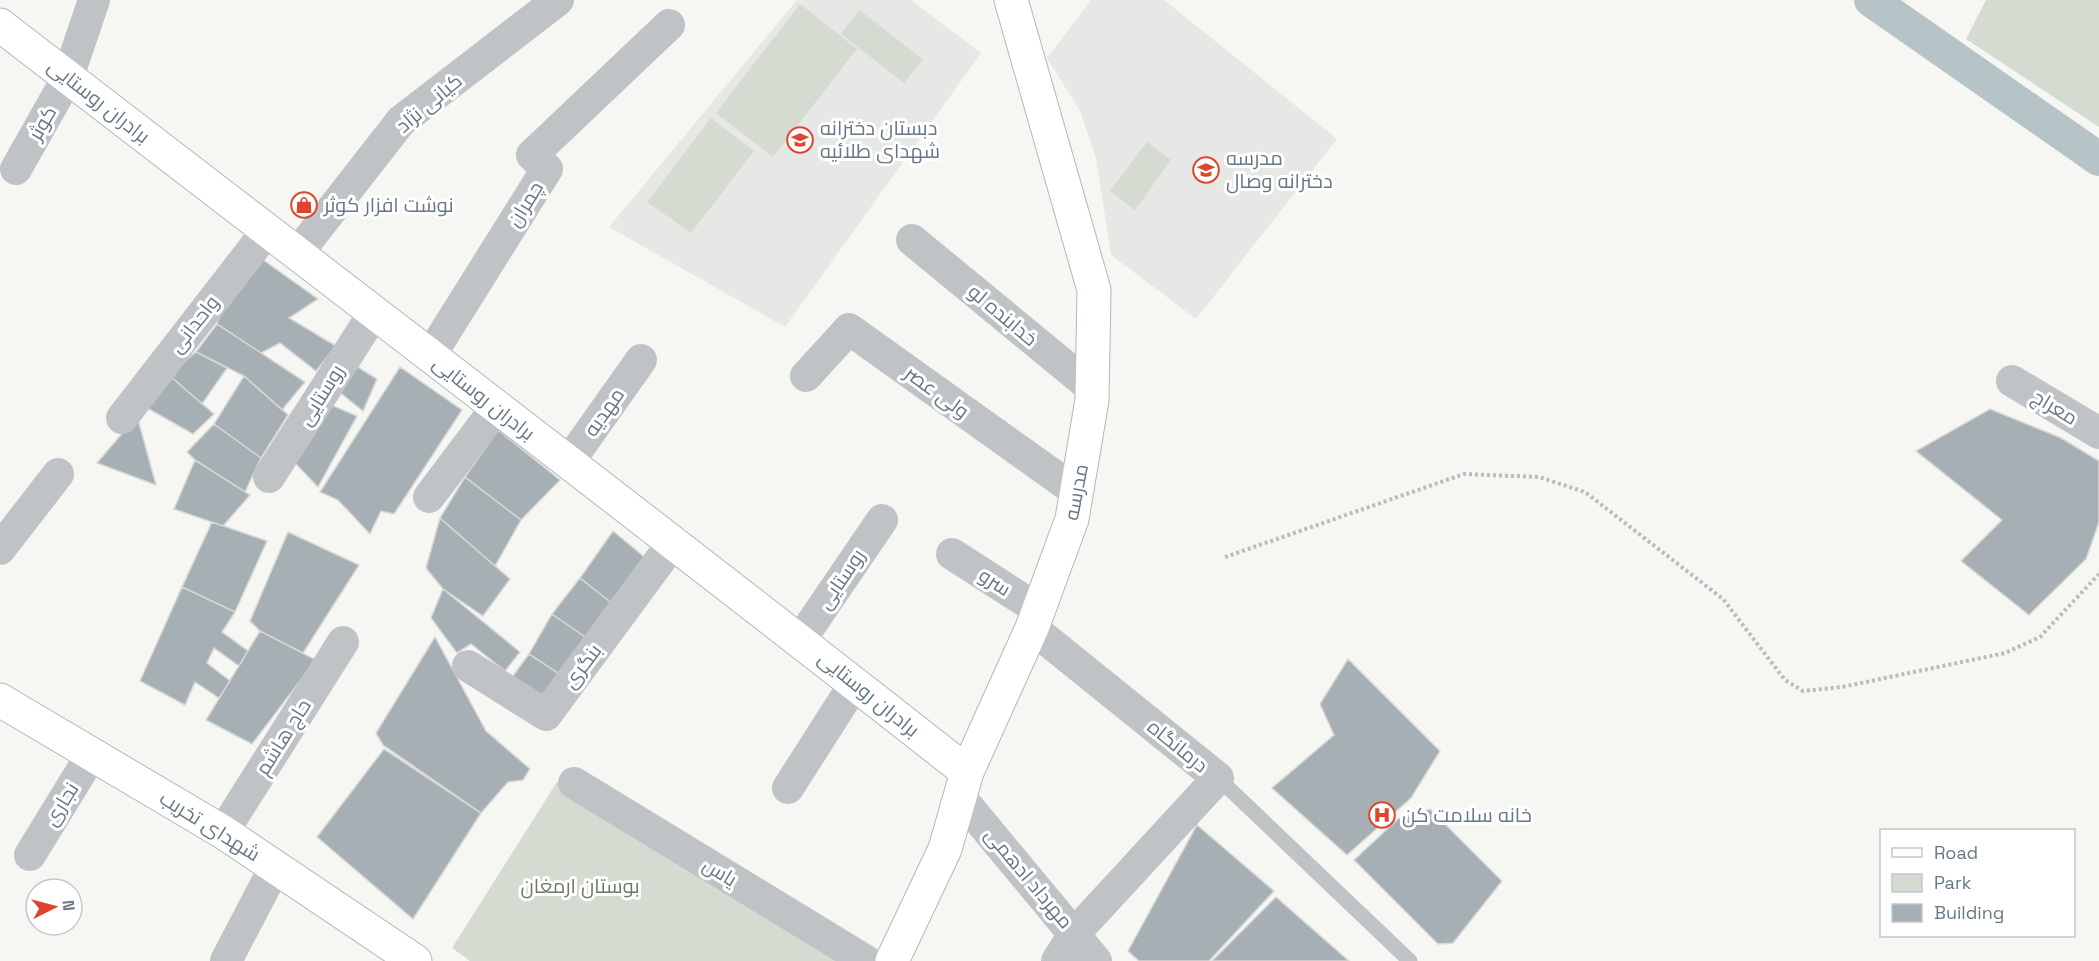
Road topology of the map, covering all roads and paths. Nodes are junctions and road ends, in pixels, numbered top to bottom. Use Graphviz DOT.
graph roads {
  1 [pos="94,0"];
  2 [pos="558,0"];
  3 [pos="1011,0"];
  4 [pos="0,25"];
  5 [pos="669,25"];
  6 [pos="68,77"];
  7 [pos="16,169"];
  8 [pos="267,231"];
  9 [pos="912,240"];
  10 [pos="297,254"];
  11 [pos="374,313"];
  12 [pos="430,356"];
  13 [pos="640,360"];
  14 [pos="806,376"];
  15 [pos="2012,381"];
  16 [pos="1093,389"];
  17 [pos="496,408"];
  18 [pos="122,418"];
  19 [pos="2099,433"];
  20 [pos="568,463"];
  21 [pos="58,474"];
  22 [pos="269,477"];
  23 [pos="1077,492"];
  24 [pos="429,497"];
  25 [pos="882,520"];
  26 [pos="672,544"];
  27 [pos="0,549"];
  28 [pos="952,554"];
  29 [pos="1225,557"];
  30 [pos="2099,574"];
  31 [pos="1035,619"];
  32 [pos="801,639"];
  33 [pos="342,642"];
  34 [pos="468,666"];
  35 [pos="855,683"];
  36 [pos="0,700"];
  37 [pos="92,754"];
  38 [pos="1218,778"];
  39 [pos="574,783"];
  40 [pos="964,784"];
  41 [pos="788,788"];
  42 [pos="223,832"];
  43 [pos="30,855"];
  44 [pos="275,867"];
  45 [pos="1075,933"];
  46 [pos="226,961"];
  47 [pos="414,961"];
  48 [pos="866,961"];
  49 [pos="892,961"];
  50 [pos="1057,961"];
  51 [pos="1096,961"];
  52 [pos="1410,961"];
  1 -- 6 [label="street, کوثر"];
  2 -- 10 [label="street, کیانی نژاد"];
  3 -- 16 [label="street, مدرسه"];
  4 -- 6 [label="street, برادران روستایی"];
  5 -- 12 [label="street, چمران"];
  6 -- 7 [label="street, کوثر"];
  6 -- 8 [label="street, برادران روستایی"];
  8 -- 10 [label="street, برادران روستایی"];
  8 -- 18 [label="street, واحدانی"];
  9 -- 16 [label="street, خدابنده لو"];
  10 -- 11 [label="street, برادران روستایی"];
  11 -- 12 [label="street, برادران روستایی"];
  11 -- 22 [label="street, روستایی"];
  12 -- 17 [label="street, برادران روستایی"];
  13 -- 20 [label="street, مهدیه"];
  14 -- 23 [label="street, ولی عصر"];
  15 -- 19 [label="street, معراج"];
  16 -- 23 [label="street, مدرسه"];
  17 -- 20 [label="street, برادران روستایی"];
  17 -- 24 [label="street"];
  20 -- 26 [label="street, برادران روستایی"];
  21 -- 27 [label="street"];
  23 -- 31 [label="street, مدرسه"];
  25 -- 32 [label="street, روستایی"];
  26 -- 32 [label="street, برادران روستایی"];
  26 -- 34 [label="street, بنگری"];
  28 -- 31 [label="street, سرو"];
  29 -- 30 [label="path"];
  31 -- 38 [label="street, درمانگاه"];
  31 -- 40 [label="street, مدرسه"];
  32 -- 35 [label="street, برادران روستایی"];
  33 -- 42 [label="street, حاج هاشم"];
  35 -- 40 [label="street, برادران روستایی"];
  35 -- 41 [label="street"];
  36 -- 37 [label="street, شهدای تخریب"];
  37 -- 42 [label="street, شهدای تخریب"];
  37 -- 43 [label="street, نجاری"];
  38 -- 45 [label="street, درمانگاه"];
  38 -- 52 [label="lane"];
  39 -- 48 [label="street, یاس"];
  40 -- 45 [label="street, مهرداد ادهمی"];
  40 -- 49 [label="street, مدرسه"];
  42 -- 44 [label="street, شهدای تخریب"];
  44 -- 46 [label="street"];
  44 -- 47 [label="street, شهدای تخریب"];
  45 -- 50 [label="street, درمانگاه"];
  45 -- 51 [label="street, مهرداد ادهمی"];
}
